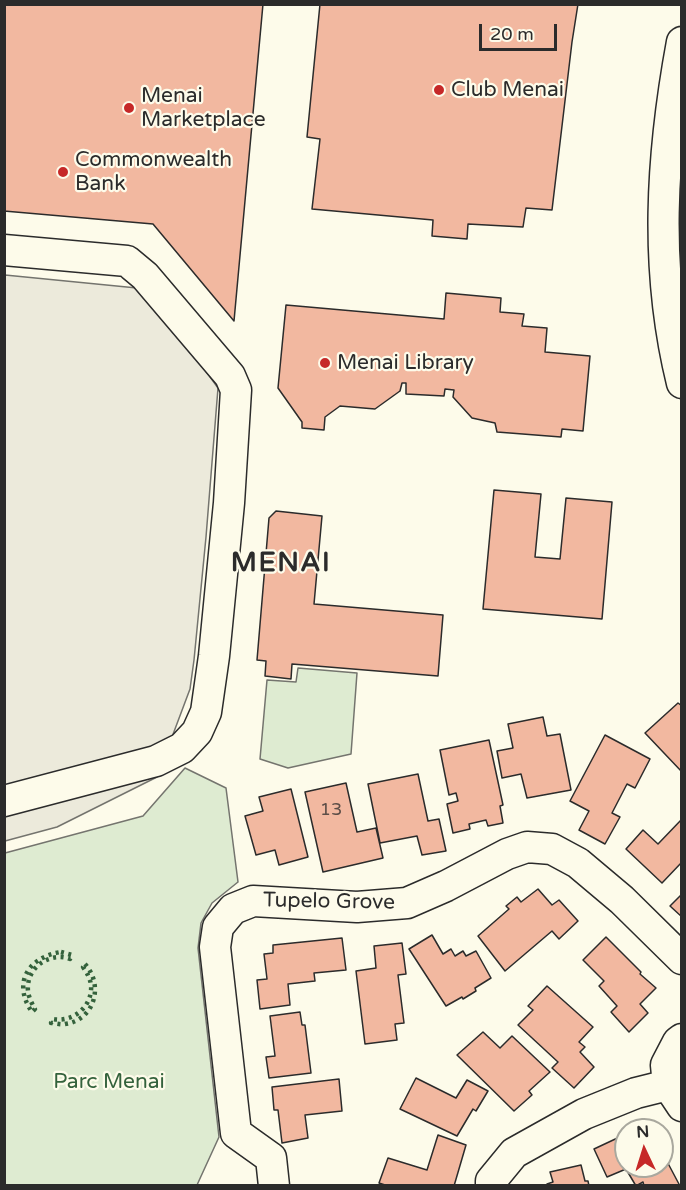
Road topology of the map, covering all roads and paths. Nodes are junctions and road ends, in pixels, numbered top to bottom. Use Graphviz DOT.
graph roads {
  1 [pos="681,42"];
  2 [pos="4,250"];
  3 [pos="681,382"];
  4 [pos="4,801"];
  5 [pos="681,959"];
  6 [pos="681,1039"];
  7 [pos="675,1095"];
  8 [pos="273,1172"];
  9 [pos="491,1185"];
  1 -- 3 [label="street"];
  2 -- 4 [label="street"];
  5 -- 8 [label="street, Tupelo Grove"];
  6 -- 7 [label="street"];
  7 -- 9 [label="street"];
}
